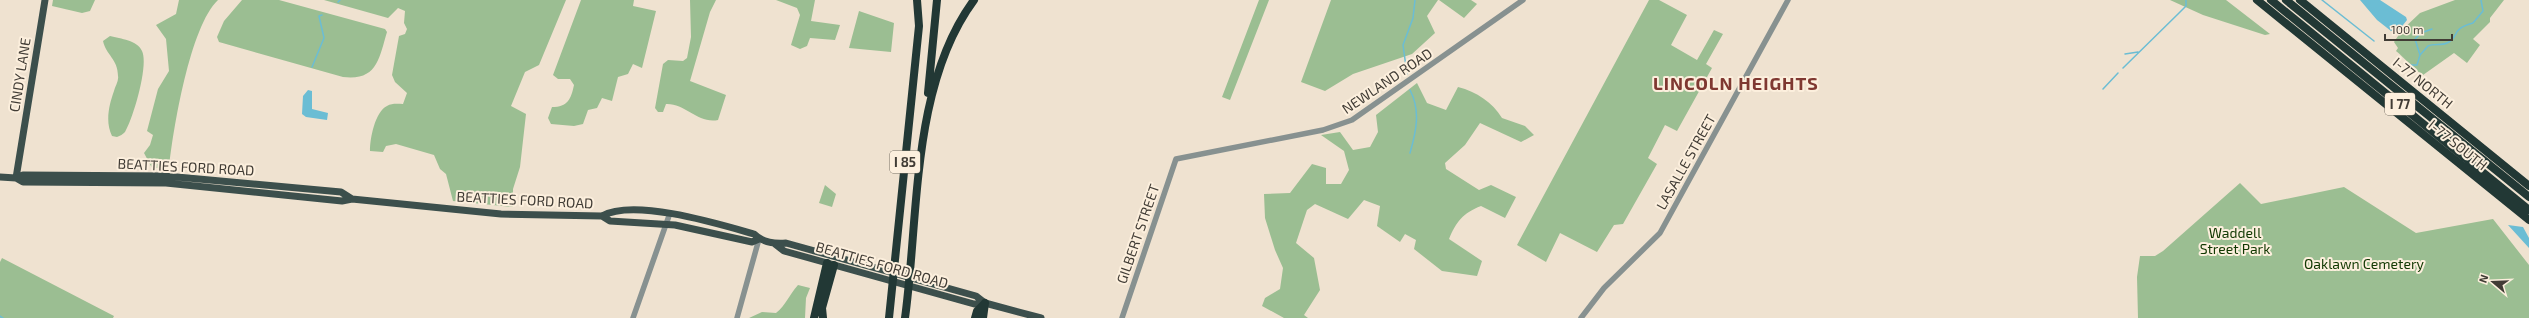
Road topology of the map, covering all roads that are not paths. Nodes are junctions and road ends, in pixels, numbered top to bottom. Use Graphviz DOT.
graph roads {
  1 [pos="45,0"];
  2 [pos="917,0"];
  3 [pos="922,0"];
  4 [pos="937,0"];
  5 [pos="974,0"];
  6 [pos="1523,0"];
  7 [pos="1788,0"];
  8 [pos="2257,0"];
  9 [pos="2271,0"];
  10 [pos="2286,0"];
  11 [pos="2300,0"];
  12 [pos="919,26"];
  13 [pos="927,110"];
  14 [pos="1176,158"];
  15 [pos="0,177"];
  16 [pos="16,178"];
  17 [pos="2529,186"];
  18 [pos="2529,197"];
  19 [pos="2529,210"];
  20 [pos="670,213"];
  21 [pos="602,216"];
  22 [pos="2529,220"];
  23 [pos="666,224"];
  24 [pos="759,239"];
  25 [pos="775,244"];
  26 [pos="830,264"];
  27 [pos="890,299"];
  28 [pos="985,303"];
  29 [pos="907,306"];
  30 [pos="633,318"];
  31 [pos="737,318"];
  32 [pos="814,318"];
  33 [pos="822,318"];
  34 [pos="883,318"];
  35 [pos="889,318"];
  36 [pos="905,318"];
  37 [pos="909,318"];
  38 [pos="975,318"];
  39 [pos="983,318"];
  40 [pos="1041,318"];
  41 [pos="1122,318"];
  42 [pos="1581,318"];
  1 -- 16 [label="main road, CINDY LANE"];
  2 -- 12 [label="highway"];
  3 -- 12 [label="highway, I 85"];
  4 -- 13 [label="highway, I 85"];
  5 -- 13 [label="highway"];
  6 -- 14 [label="street, NEWLAND ROAD"];
  7 -- 42 [label="street, LASALLE STREET"];
  8 -- 22 [label="highway, I-77 SOUTH / I 77"];
  9 -- 19 [label="highway, I 77"];
  10 -- 18 [label="highway, I 77"];
  11 -- 17 [label="highway, I-77 NORTH / I 77"];
  12 -- 27 [label="highway, I 85"];
  13 -- 29 [label="highway, I 85"];
  14 -- 41 [label="street, GILBERT STREET"];
  15 -- 16 [label="main road, BEATTIES FORD ROAD"];
  16 -- 21 [label="main road, BEATTIES FORD ROAD"];
  20 -- 21 [label="main road, BEATTIES FORD ROAD"];
  20 -- 23 [label="street"];
  20 -- 24 [label="main road, BEATTIES FORD ROAD"];
  21 -- 23 [label="main road, BEATTIES FORD ROAD"];
  23 -- 24 [label="main road, BEATTIES FORD ROAD"];
  23 -- 30 [label="street"];
  24 -- 25 [label="main road, BEATTIES FORD ROAD"];
  24 -- 31 [label="street"];
  25 -- 26 [label="main road, BEATTIES FORD ROAD"];
  25 -- 28 [label="main road, BEATTIES FORD ROAD"];
  26 -- 28 [label="main road, BEATTIES FORD ROAD"];
  26 -- 32 [label="highway"];
  26 -- 33 [label="highway"];
  27 -- 34 [label="highway"];
  27 -- 35 [label="highway, I 85"];
  28 -- 38 [label="highway"];
  28 -- 39 [label="highway"];
  28 -- 40 [label="main road, BEATTIES FORD ROAD"];
  29 -- 36 [label="highway, I 85"];
  29 -- 37 [label="highway"];
}
